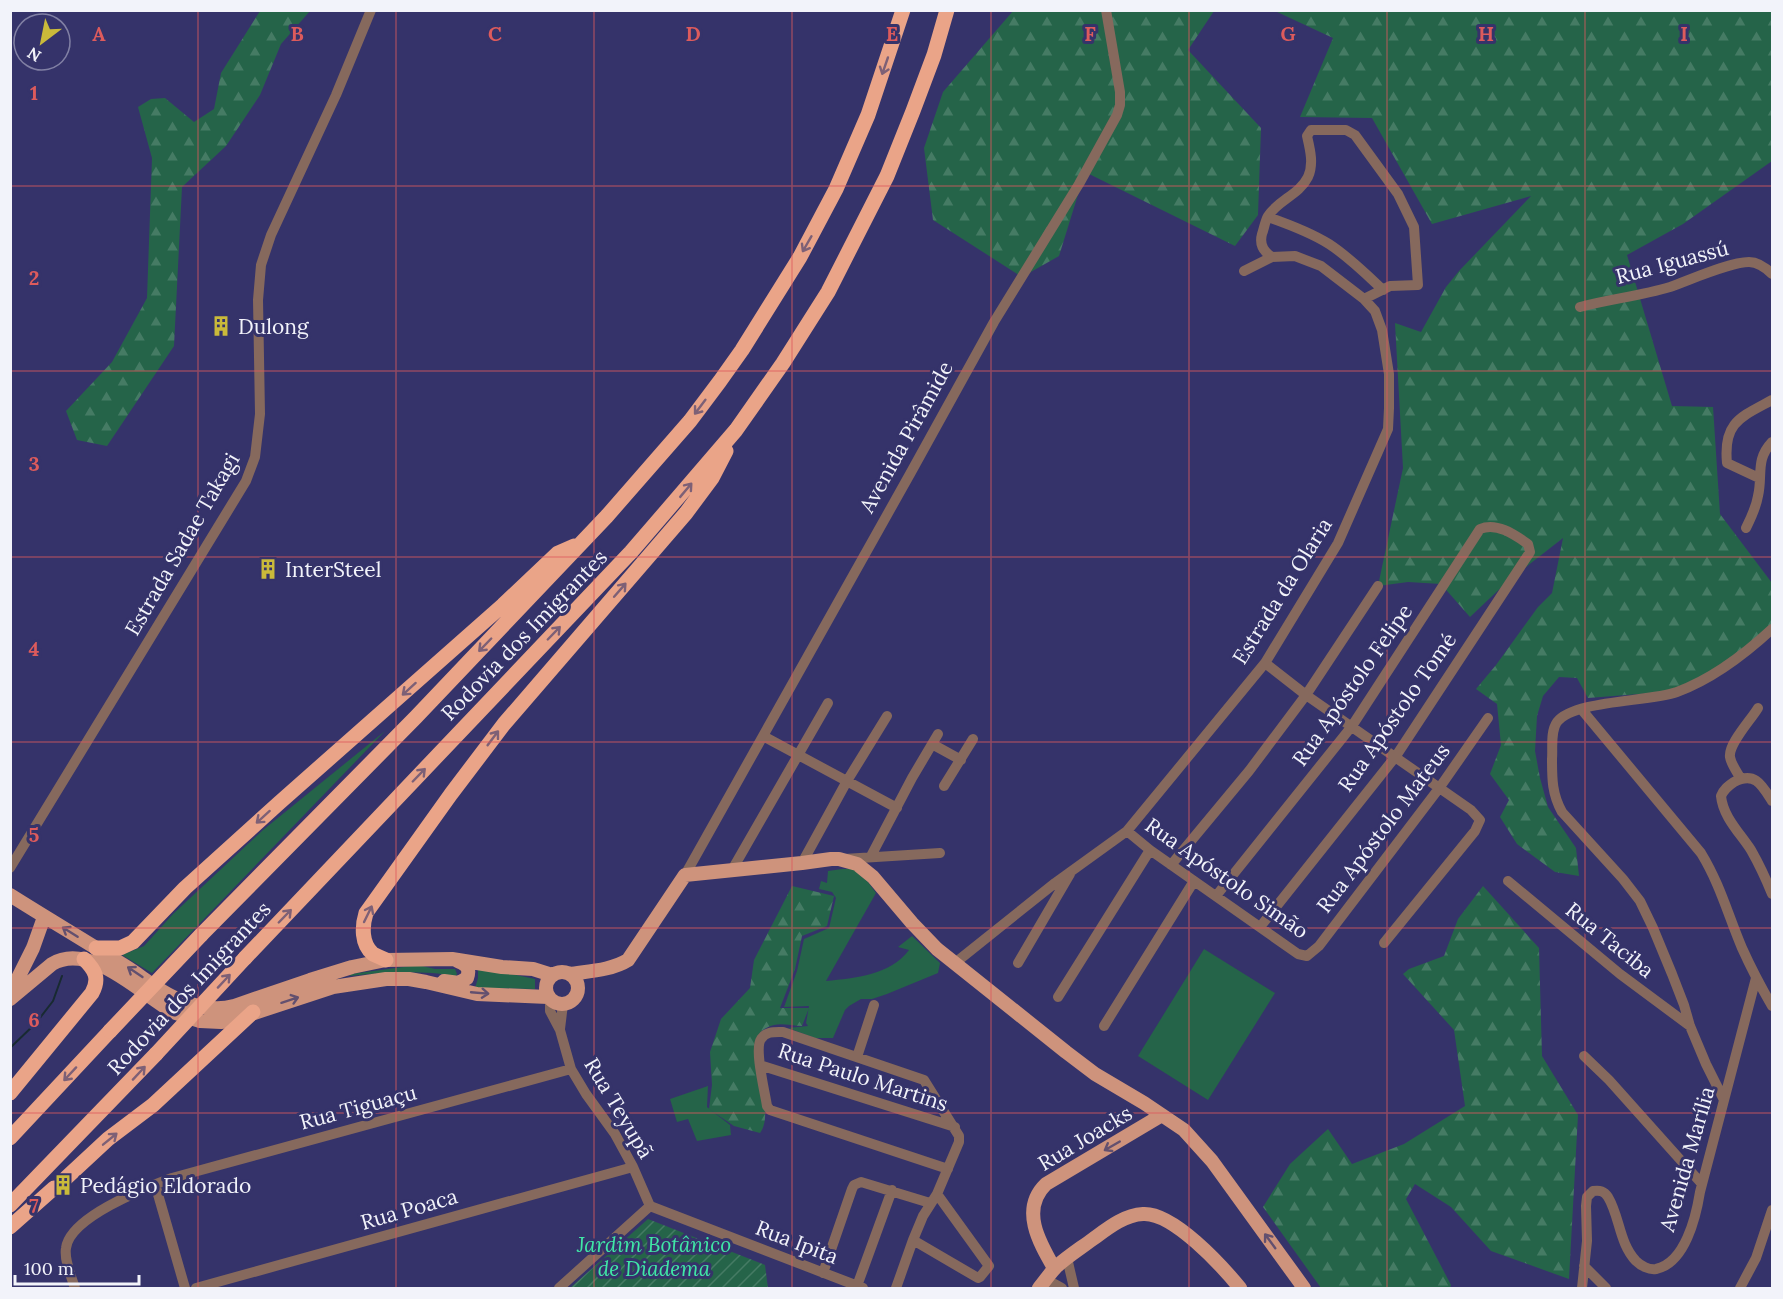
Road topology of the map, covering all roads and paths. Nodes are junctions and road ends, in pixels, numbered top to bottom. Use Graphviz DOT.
graph roads {
  1 [pos="370,10"];
  2 [pos="903,10"];
  3 [pos="947,10"];
  4 [pos="1106,10"];
  5 [pos="1268,217"];
  6 [pos="1272,257"];
  7 [pos="1244,271"];
  8 [pos="1773,274"];
  9 [pos="1383,290"];
  10 [pos="1364,299"];
  11 [pos="1580,307"];
  12 [pos="1773,400"];
  13 [pos="736,430"];
  14 [pos="1773,442"];
  15 [pos="1759,478"];
  16 [pos="1493,526"];
  17 [pos="1746,528"];
  18 [pos="581,544"];
  19 [pos="1378,586"];
  20 [pos="1773,628"];
  21 [pos="1264,663"];
  22 [pos="1306,695"];
  23 [pos="828,703"];
  24 [pos="1758,708"];
  25 [pos="1582,710"];
  26 [pos="887,716"];
  27 [pos="1488,718"];
  28 [pos="1352,726"];
  29 [pos="938,734"];
  30 [pos="763,736"];
  31 [pos="973,738"];
  32 [pos="932,744"];
  33 [pos="799,755"];
  34 [pos="1395,756"];
  35 [pos="960,760"];
  36 [pos="1741,779"];
  37 [pos="848,781"];
  38 [pos="944,786"];
  39 [pos="1440,787"];
  40 [pos="1773,801"];
  41 [pos="897,808"];
  42 [pos="1127,831"];
  43 [pos="1150,850"];
  44 [pos="940,853"];
  45 [pos="871,856"];
  46 [pos="888,856"];
  47 [pos="839,859"];
  48 [pos="802,863"];
  49 [pos="1171,865"];
  50 [pos="10,868"];
  51 [pos="732,870"];
  52 [pos="1072,871"];
  53 [pos="685,875"];
  54 [pos="873,877"];
  55 [pos="1194,881"];
  56 [pos="1508,881"];
  57 [pos="1773,894"];
  58 [pos="10,895"];
  59 [pos="1216,896"];
  60 [pos="44,916"];
  61 [pos="1260,927"];
  62 [pos="1384,943"];
  63 [pos="96,948"];
  64 [pos="1304,957"];
  65 [pos="84,959"];
  66 [pos="453,959"];
  67 [pos="386,960"];
  68 [pos="955,963"];
  69 [pos="1018,963"];
  70 [pos="552,975"];
  71 [pos="1756,978"];
  72 [pos="410,979"];
  73 [pos="574,979"];
  74 [pos="10,994"];
  75 [pos="1058,997"];
  76 [pos="10,999"];
  77 [pos="554,1000"];
  78 [pos="874,1005"];
  79 [pos="1773,1006"];
  80 [pos="253,1012"];
  81 [pos="1104,1026"];
  82 [pos="1690,1026"];
  83 [pos="1584,1056"];
  84 [pos="857,1057"];
  85 [pos="760,1065"];
  86 [pos="571,1069"];
  87 [pos="10,1093"];
  88 [pos="1724,1100"];
  89 [pos="1162,1115"];
  90 [pos="955,1127"];
  91 [pos="10,1138"];
  92 [pos="633,1167"];
  93 [pos="948,1169"];
  94 [pos="155,1184"];
  95 [pos="1702,1185"];
  96 [pos="892,1191"];
  97 [pos="934,1198"];
  98 [pos="10,1205"];
  99 [pos="650,1206"];
  100 [pos="1773,1210"];
  101 [pos="10,1227"];
  102 [pos="913,1240"];
  103 [pos="1067,1258"];
  104 [pos="1584,1266"];
  105 [pos="1054,1268"];
  106 [pos="823,1273"];
  107 [pos="1042,1285"];
  108 [pos="860,1287"];
  109 [pos="75,1288"];
  110 [pos="185,1288"];
  111 [pos="196,1288"];
  112 [pos="559,1288"];
  113 [pos="896,1288"];
  114 [pos="1062,1288"];
  115 [pos="1074,1288"];
  116 [pos="1240,1288"];
  117 [pos="1304,1288"];
  118 [pos="1582,1288"];
  119 [pos="1606,1288"];
  120 [pos="1740,1288"];
  1 -- 50 [label="street, Estrada Sadae Takagi"];
  2 -- 18 [label="highway, Rodovia dos Imigrantes, one-way"];
  3 -- 13 [label="highway, Rodovia dos Imigrantes"];
  4 -- 30 [label="street, Avenida Pirâmide"];
  5 -- 6 [label="street"];
  5 -- 9 [label="street"];
  5 -- 9 [label="street"];
  6 -- 7 [label="street, Estrada da Olaria"];
  6 -- 10 [label="street, Estrada da Olaria"];
  8 -- 11 [label="street, Rua Iguassú"];
  9 -- 10 [label="street"];
  10 -- 21 [label="street, Estrada da Olaria"];
  12 -- 15 [label="street"];
  67 -- 13 [label="highway, one-way"];
  98 -- 13 [label="highway, Rodovia dos Imigrantes, one-way, bridge"];
  14 -- 15 [label="street"];
  15 -- 17 [label="street"];
  16 -- 28 [label="street, Rua Apóstolo Felipe"];
  16 -- 34 [label="street, Rua Apóstolo Tomé"];
  18 -- 63 [label="highway, one-way"];
  18 -- 91 [label="highway, Rodovia dos Imigrantes, one-way, bridge"];
  19 -- 22 [label="street"];
  20 -- 25 [label="street"];
  21 -- 22 [label="street"];
  21 -- 42 [label="street, Estrada da Olaria"];
  22 -- 28 [label="street"];
  22 -- 49 [label="street"];
  23 -- 33 [label="street"];
  24 -- 36 [label="street"];
  25 -- 71 [label="street"];
  25 -- 82 [label="street"];
  26 -- 37 [label="street"];
  27 -- 39 [label="street, Rua Apóstolo Mateus"];
  28 -- 34 [label="street"];
  28 -- 59 [label="street, Rua Apóstolo Felipe"];
  29 -- 32 [label="street"];
  30 -- 33 [label="street"];
  30 -- 53 [label="street, Avenida Pirâmide"];
  31 -- 35 [label="street"];
  32 -- 35 [label="street"];
  32 -- 41 [label="street"];
  33 -- 37 [label="street"];
  33 -- 51 [label="street"];
  34 -- 39 [label="street"];
  34 -- 61 [label="street, Rua Apóstolo Tomé"];
  35 -- 38 [label="street"];
  36 -- 40 [label="street"];
  36 -- 57 [label="street"];
  37 -- 41 [label="street"];
  37 -- 48 [label="street"];
  39 -- 62 [label="street"];
  39 -- 64 [label="street, Rua Apóstolo Mateus"];
  41 -- 45 [label="street"];
  42 -- 43 [label="street, Rua Apóstolo Simão"];
  42 -- 52 [label="street, Estrada da Olaria"];
  43 -- 49 [label="street, Rua Apóstolo Simão"];
  43 -- 75 [label="street"];
  44 -- 46 [label="street"];
  45 -- 46 [label="street"];
  45 -- 47 [label="street"];
  46 -- 54 [label="street"];
  47 -- 48 [label="main road"];
  47 -- 54 [label="main road"];
  48 -- 51 [label="main road"];
  49 -- 55 [label="street, Rua Apóstolo Simão"];
  51 -- 53 [label="main road"];
  52 -- 68 [label="street, Estrada da Olaria"];
  52 -- 69 [label="street"];
  53 -- 73 [label="main road"];
  54 -- 68 [label="main road"];
  55 -- 59 [label="street, Rua Apóstolo Simão"];
  55 -- 81 [label="street"];
  56 -- 82 [label="street, Rua Taciba"];
  58 -- 60 [label="main road"];
  59 -- 61 [label="street, Rua Apóstolo Simão"];
  63 -- 60 [label="main road, one-way"];
  60 -- 74 [label="main road"];
  61 -- 64 [label="street, Rua Apóstolo Simão"];
  67 -- 63 [label="main road, one-way"];
  65 -- 76 [label="main road"];
  65 -- 80 [label="main road"];
  65 -- 87 [label="highway"];
  66 -- 67 [label="main road"];
  66 -- 70 [label="main road"];
  66 -- 72 [label="main road"];
  68 -- 89 [label="main road"];
  70 -- 73 [label="main road"];
  70 -- 77 [label="main road"];
  71 -- 79 [label="street"];
  71 -- 88 [label="street, Avenida Marília"];
  72 -- 77 [label="main road, one-way"];
  80 -- 72 [label="main road, one-way"];
  73 -- 77 [label="main road"];
  77 -- 86 [label="street, Rua Teyupã"];
  78 -- 84 [label="street"];
  101 -- 80 [label="highway, one-way"];
  82 -- 88 [label="street"];
  83 -- 95 [label="street"];
  84 -- 85 [label="street"];
  84 -- 90 [label="street"];
  85 -- 90 [label="street, Rua Paulo Martins"];
  85 -- 93 [label="street"];
  86 -- 92 [label="street, Rua Teyupã"];
  86 -- 94 [label="street, Rua Tiguaçu"];
  88 -- 95 [label="street, Avenida Marília"];
  89 -- 105 [label="main road, Rua Joacks, one-way"];
  117 -- 89 [label="main road, one-way"];
  90 -- 93 [label="street"];
  92 -- 99 [label="street, Rua Teyupã"];
  92 -- 111 [label="street, Rua Poaca"];
  93 -- 97 [label="street"];
  94 -- 109 [label="street, Rua Tiguaçu"];
  94 -- 110 [label="street"];
  95 -- 104 [label="street, Avenida Marília"];
  96 -- 97 [label="street"];
  96 -- 106 [label="street"];
  96 -- 108 [label="street"];
  97 -- 102 [label="street"];
  97 -- 102 [label="street"];
  99 -- 106 [label="street, Rua Ipita"];
  99 -- 112 [label="street"];
  100 -- 120 [label="street"];
  102 -- 113 [label="street"];
  103 -- 105 [label="main road"];
  103 -- 115 [label="street"];
  103 -- 116 [label="main road"];
  104 -- 118 [label="street"];
  104 -- 119 [label="street"];
  105 -- 107 [label="main road"];
  106 -- 108 [label="street, Rua Ipita"];
  107 -- 114 [label="street"];
}
